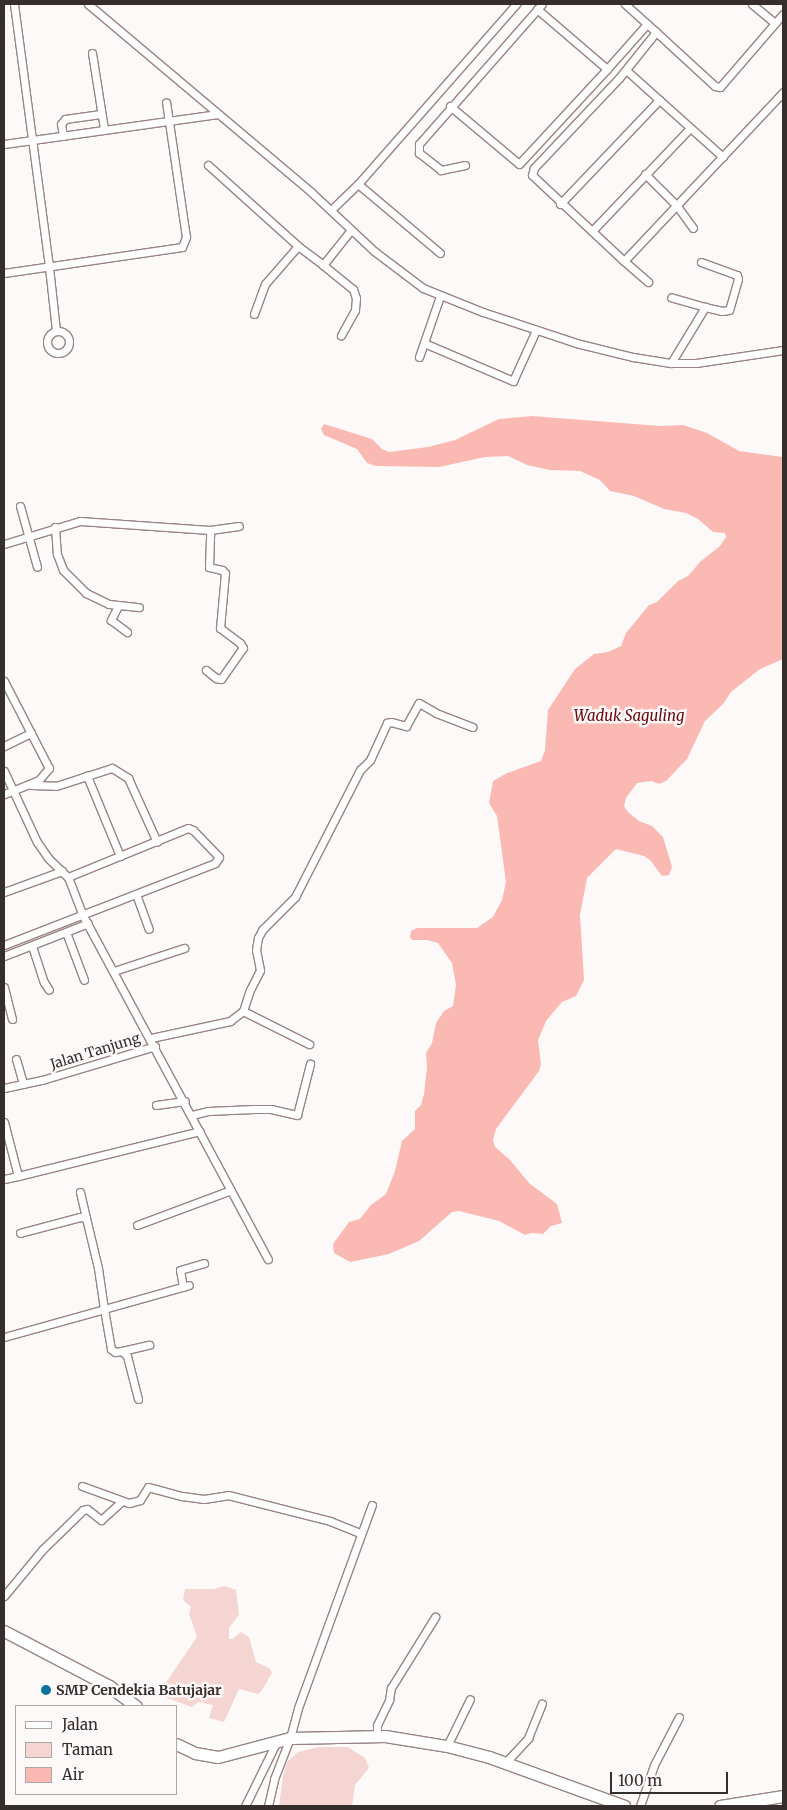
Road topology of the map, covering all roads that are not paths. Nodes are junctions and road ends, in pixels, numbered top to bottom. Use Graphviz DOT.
graph roads {
  1 [pos="14,4"];
  2 [pos="88,4"];
  3 [pos="516,4"];
  4 [pos="625,4"];
  5 [pos="752,4"];
  6 [pos="539,6"];
  7 [pos="783,14"];
  8 [pos="775,23"];
  9 [pos="647,24"];
  10 [pos="656,32"];
  11 [pos="92,53"];
  12 [pos="607,69"];
  13 [pos="626,70"];
  14 [pos="783,92"];
  15 [pos="659,100"];
  16 [pos="166,102"];
  17 [pos="450,106"];
  18 [pos="101,114"];
  19 [pos="218,114"];
  20 [pos="169,120"];
  21 [pos="690,128"];
  22 [pos="104,129"];
  23 [pos="63,136"];
  24 [pos="33,141"];
  25 [pos="4,144"];
  26 [pos="723,157"];
  27 [pos="208,165"];
  28 [pos="465,165"];
  29 [pos="645,174"];
  30 [pos="358,184"];
  31 [pos="560,204"];
  32 [pos="677,206"];
  33 [pos="331,210"];
  34 [pos="693,228"];
  35 [pos="350,231"];
  36 [pos="592,231"];
  37 [pos="298,246"];
  38 [pos="440,253"];
  39 [pos="624,260"];
  40 [pos="701,262"];
  41 [pos="323,265"];
  42 [pos="50,267"];
  43 [pos="4,273"];
  44 [pos="648,282"];
  45 [pos="440,296"];
  46 [pos="671,297"];
  47 [pos="706,307"];
  48 [pos="254,314"];
  49 [pos="56,330"];
  50 [pos="536,330"];
  51 [pos="341,334"];
  52 [pos="424,343"];
  53 [pos="783,350"];
  54 [pos="419,357"];
  55 [pos="671,363"];
  56 [pos="20,506"];
  57 [pos="239,526"];
  58 [pos="55,527"];
  59 [pos="210,530"];
  60 [pos="28,536"];
  61 [pos="4,544"];
  62 [pos="37,567"];
  63 [pos="118,606"];
  64 [pos="138,607"];
  65 [pos="127,632"];
  66 [pos="206,670"];
  67 [pos="4,681"];
  68 [pos="472,727"];
  69 [pos="31,733"];
  70 [pos="4,746"];
  71 [pos="4,771"];
  72 [pos="87,776"];
  73 [pos="29,785"];
  74 [pos="13,791"];
  75 [pos="4,794"];
  76 [pos="157,842"];
  77 [pos="120,856"];
  78 [pos="62,871"];
  79 [pos="68,877"];
  80 [pos="4,892"];
  81 [pos="136,894"];
  82 [pos="82,914"];
  83 [pos="88,923"];
  84 [pos="150,929"];
  85 [pos="66,932"];
  86 [pos="4,945"];
  87 [pos="32,946"];
  88 [pos="184,948"];
  89 [pos="4,956"];
  90 [pos="114,971"];
  91 [pos="84,980"];
  92 [pos="4,987"];
  93 [pos="49,990"];
  94 [pos="243,1011"];
  95 [pos="12,1019"];
  96 [pos="151,1038"];
  97 [pos="309,1044"];
  98 [pos="155,1046"];
  99 [pos="16,1058"];
  100 [pos="310,1064"];
  101 [pos="23,1084"];
  102 [pos="4,1088"];
  103 [pos="185,1101"];
  104 [pos="156,1105"];
  105 [pos="192,1115"];
  106 [pos="4,1122"];
  107 [pos="200,1131"];
  108 [pos="18,1176"];
  109 [pos="4,1179"];
  110 [pos="231,1190"];
  111 [pos="80,1192"];
  112 [pos="86,1218"];
  113 [pos="137,1225"];
  114 [pos="20,1233"];
  115 [pos="268,1259"];
  116 [pos="204,1263"];
  117 [pos="104,1309"];
  118 [pos="4,1337"];
  119 [pos="148,1345"];
  120 [pos="122,1351"];
  121 [pos="138,1399"];
  122 [pos="82,1486"];
  123 [pos="121,1502"];
  124 [pos="372,1505"];
  125 [pos="360,1533"];
  126 [pos="4,1596"];
  127 [pos="435,1617"];
  128 [pos="4,1631"];
  129 [pos="470,1699"];
  130 [pos="542,1704"];
  131 [pos="135,1705"];
  132 [pos="679,1717"];
  133 [pos="377,1736"];
  134 [pos="290,1738"];
  135 [pos="277,1741"];
  136 [pos="178,1745"];
  137 [pos="447,1746"];
  138 [pos="506,1762"];
  139 [pos="783,1796"];
  140 [pos="245,1806"];
  141 [pos="268,1806"];
  142 [pos="624,1806"];
  143 [pos="640,1806"];
  144 [pos="720,1806"];
  1 -- 24 [label="street"];
  2 -- 19 [label="street"];
  3 -- 30 [label="street"];
  4 -- 9 [label="street"];
  5 -- 8 [label="street"];
  6 -- 12 [label="street"];
  6 -- 17 [label="street"];
  7 -- 8 [label="street"];
  8 -- 10 [label="street"];
  9 -- 10 [label="street"];
  9 -- 12 [label="street"];
  10 -- 13 [label="street"];
  11 -- 18 [label="street"];
  12 -- 17 [label="street"];
  13 -- 15 [label="street"];
  13 -- 31 [label="street"];
  14 -- 26 [label="street"];
  15 -- 21 [label="street"];
  15 -- 31 [label="street"];
  16 -- 20 [label="street"];
  17 -- 28 [label="street"];
  18 -- 22 [label="street"];
  18 -- 23 [label="street"];
  19 -- 20 [label="street"];
  19 -- 33 [label="street"];
  20 -- 22 [label="street"];
  20 -- 42 [label="street"];
  21 -- 26 [label="street"];
  21 -- 29 [label="street"];
  22 -- 23 [label="street"];
  23 -- 24 [label="street"];
  24 -- 25 [label="street"];
  24 -- 42 [label="street"];
  26 -- 32 [label="street"];
  27 -- 37 [label="street"];
  29 -- 32 [label="street"];
  29 -- 36 [label="street"];
  30 -- 33 [label="street"];
  30 -- 38 [label="street"];
  31 -- 36 [label="street"];
  32 -- 34 [label="street"];
  32 -- 39 [label="street"];
  33 -- 35 [label="street"];
  35 -- 41 [label="street"];
  35 -- 45 [label="street"];
  36 -- 39 [label="street"];
  37 -- 41 [label="street"];
  37 -- 48 [label="street"];
  39 -- 44 [label="street"];
  40 -- 47 [label="street"];
  41 -- 51 [label="street"];
  42 -- 43 [label="street"];
  42 -- 49 [label="street"];
  45 -- 50 [label="street"];
  45 -- 52 [label="street"];
  46 -- 47 [label="street"];
  47 -- 55 [label="street"];
  50 -- 52 [label="street"];
  50 -- 55 [label="street"];
  52 -- 54 [label="street"];
  53 -- 55 [label="street"];
  56 -- 60 [label="street"];
  57 -- 59 [label="street"];
  58 -- 59 [label="street"];
  58 -- 60 [label="street"];
  58 -- 63 [label="street"];
  59 -- 66 [label="street"];
  60 -- 61 [label="street"];
  60 -- 62 [label="street"];
  63 -- 64 [label="street"];
  63 -- 65 [label="street"];
  67 -- 69 [label="street"];
  68 -- 94 [label="street"];
  69 -- 70 [label="street"];
  69 -- 73 [label="street"];
  71 -- 74 [label="street"];
  72 -- 73 [label="street"];
  72 -- 76 [label="street"];
  72 -- 77 [label="street"];
  73 -- 74 [label="street"];
  74 -- 75 [label="street"];
  74 -- 78 [label="street"];
  76 -- 77 [label="street"];
  76 -- 81 [label="street"];
  77 -- 79 [label="street"];
  78 -- 79 [label="street"];
  78 -- 80 [label="street"];
  79 -- 82 [label="street"];
  81 -- 82 [label="street"];
  81 -- 84 [label="street"];
  82 -- 83 [label="street"];
  82 -- 86 [label="street"];
  83 -- 85 [label="street"];
  83 -- 90 [label="street"];
  85 -- 87 [label="street"];
  85 -- 91 [label="street"];
  87 -- 89 [label="street"];
  87 -- 93 [label="street"];
  88 -- 90 [label="street"];
  90 -- 96 [label="street"];
  92 -- 95 [label="street"];
  94 -- 96 [label="street"];
  94 -- 97 [label="street"];
  96 -- 98 [label="street"];
  98 -- 101 [label="street, Jalan Tanjung"];
  98 -- 103 [label="street"];
  99 -- 101 [label="street"];
  100 -- 105 [label="street"];
  101 -- 102 [label="street, Jalan Tanjung"];
  103 -- 104 [label="street"];
  103 -- 105 [label="street"];
  105 -- 107 [label="street"];
  106 -- 108 [label="street"];
  107 -- 108 [label="street"];
  107 -- 110 [label="street"];
  108 -- 109 [label="street"];
  110 -- 113 [label="street"];
  110 -- 115 [label="street"];
  111 -- 112 [label="street"];
  112 -- 114 [label="street"];
  112 -- 117 [label="street"];
  116 -- 117 [label="street"];
  117 -- 118 [label="street"];
  117 -- 120 [label="street"];
  119 -- 120 [label="street"];
  120 -- 121 [label="street"];
  122 -- 123 [label="street"];
  123 -- 125 [label="street"];
  123 -- 126 [label="street"];
  124 -- 125 [label="street"];
  125 -- 134 [label="street"];
  127 -- 133 [label="street"];
  128 -- 131 [label="highway"];
  129 -- 137 [label="street"];
  130 -- 138 [label="street"];
  132 -- 143 [label="street"];
  133 -- 134 [label="highway"];
  133 -- 137 [label="highway"];
  134 -- 135 [label="highway"];
  134 -- 141 [label="street"];
  135 -- 136 [label="highway"];
  135 -- 140 [label="street"];
  137 -- 138 [label="highway"];
  138 -- 142 [label="highway"];
  139 -- 144 [label="highway"];
}
